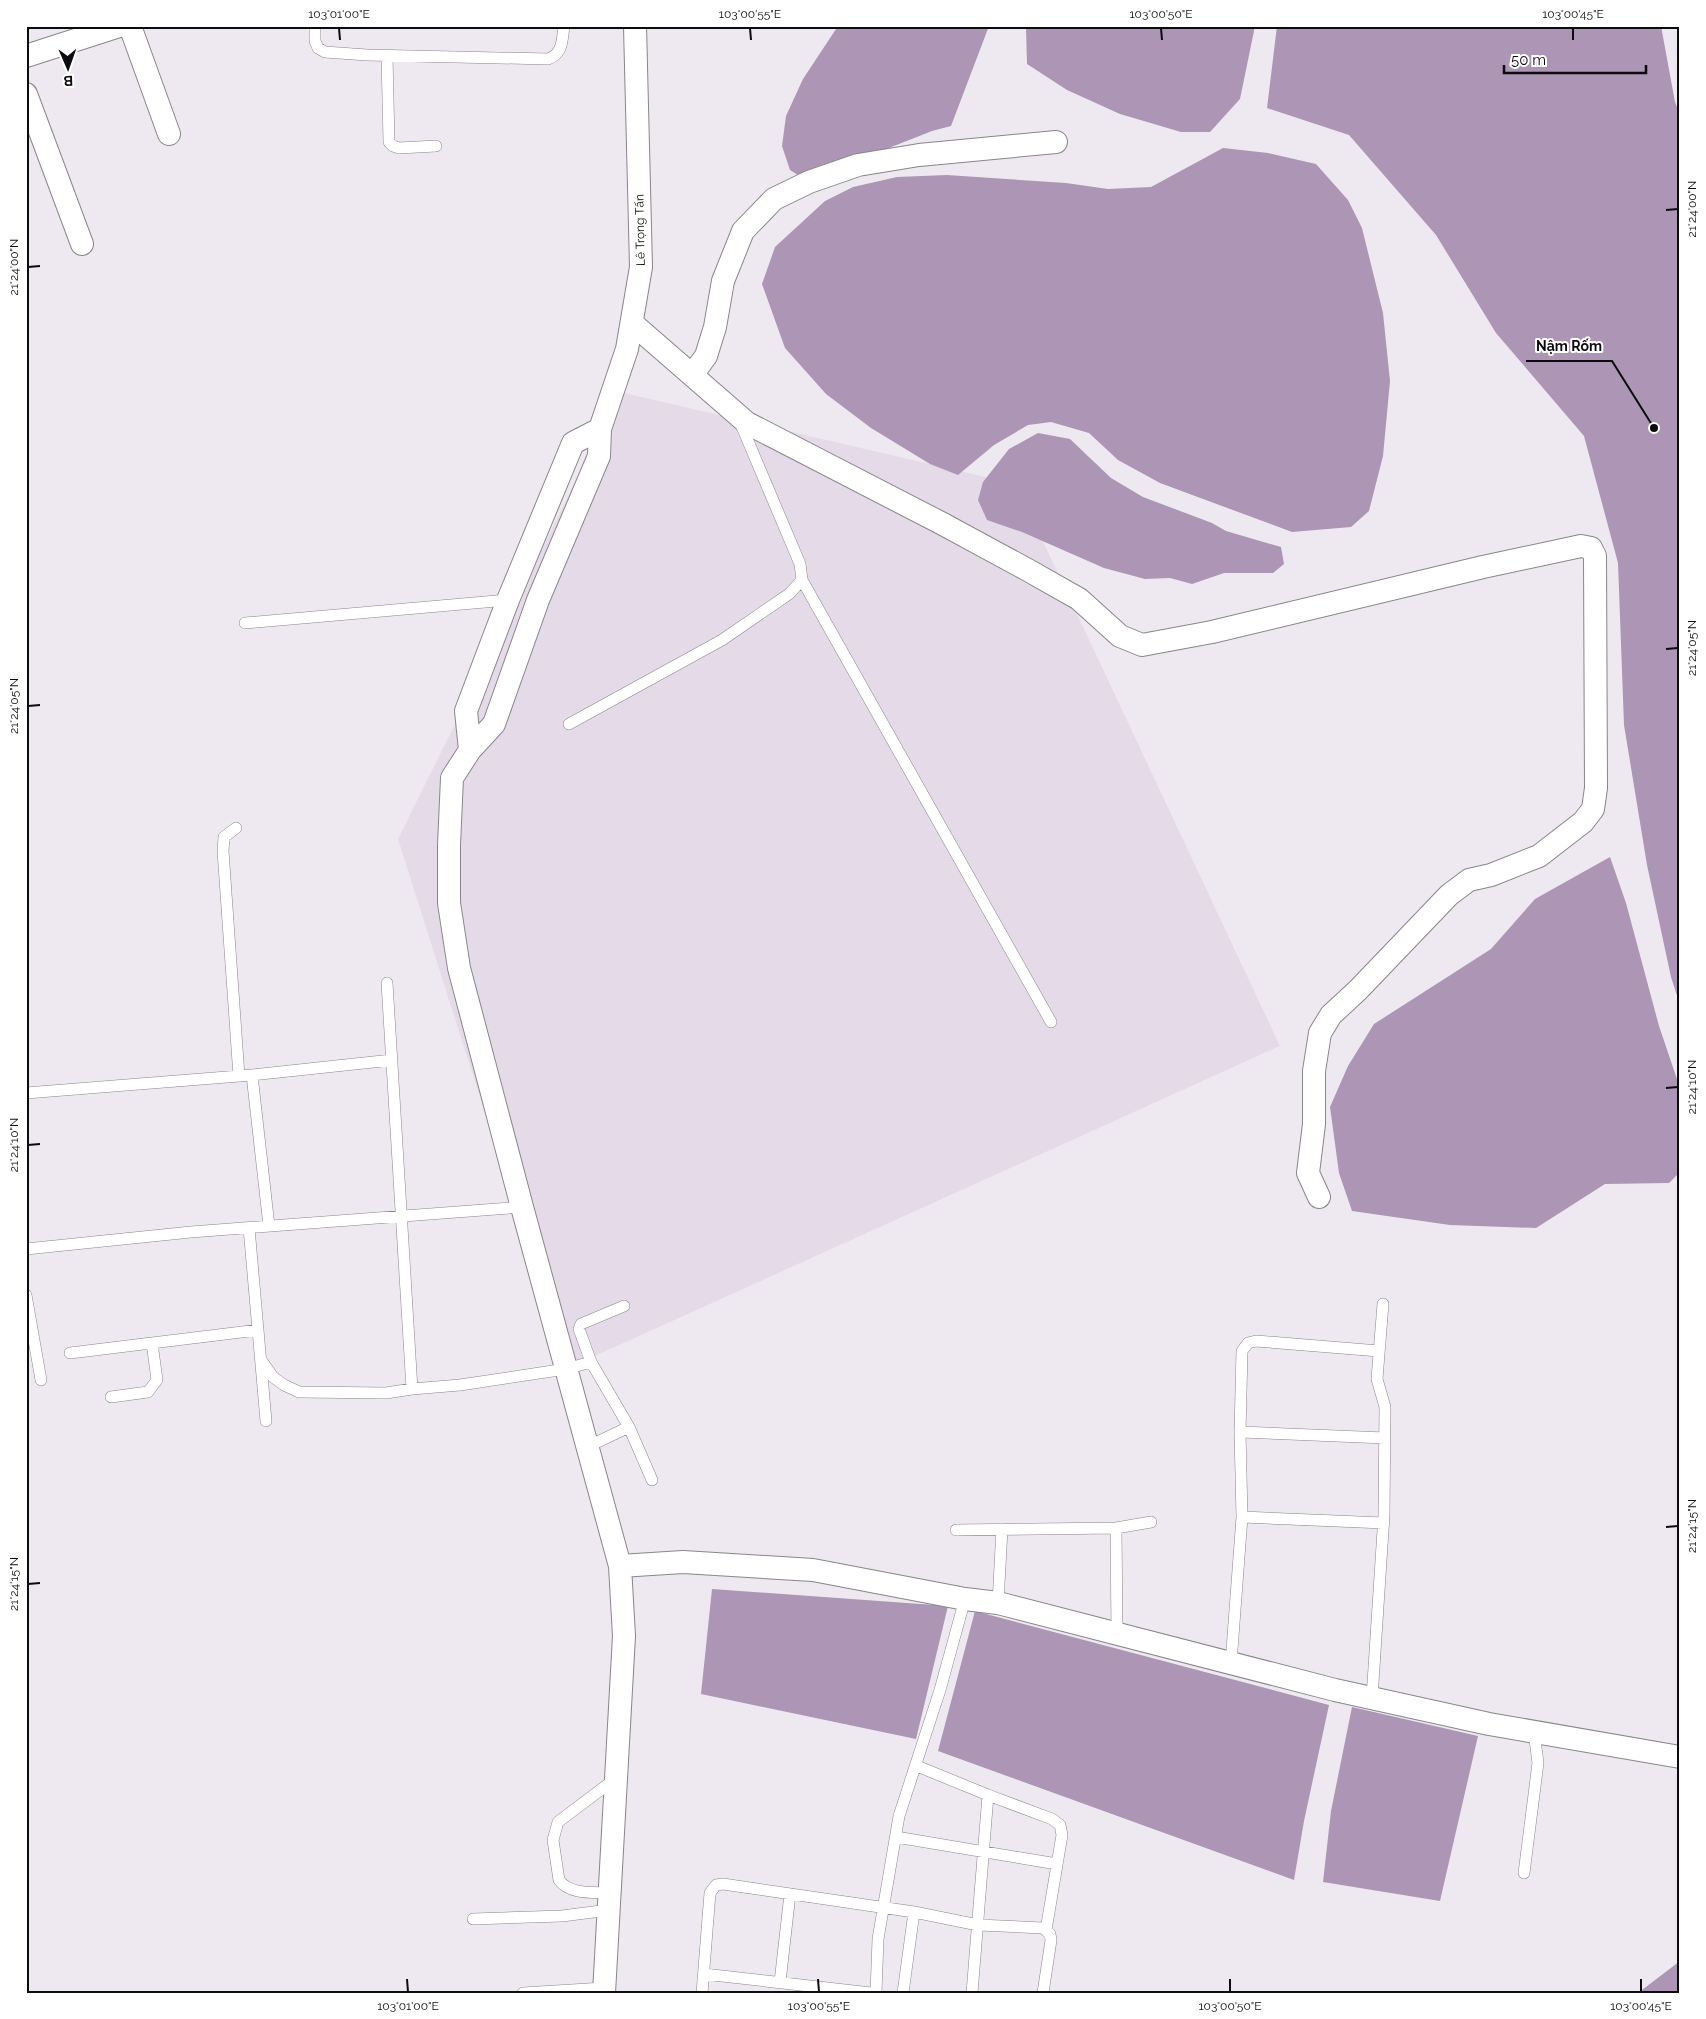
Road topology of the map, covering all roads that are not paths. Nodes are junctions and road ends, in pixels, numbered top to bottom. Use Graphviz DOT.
graph roads {
  1 [pos="119,26"];
  2 [pos="130,26"];
  3 [pos="315,26"];
  4 [pos="564,26"];
  5 [pos="635,26"];
  6 [pos="26,56"];
  7 [pos="387,56"];
  8 [pos="26,94"];
  9 [pos="169,134"];
  10 [pos="1056,142"];
  11 [pos="436,146"];
  12 [pos="82,244"];
  13 [pos="632,323"];
  14 [pos="692,375"];
  15 [pos="736,414"];
  16 [pos="600,429"];
  17 [pos="802,580"];
  18 [pos="508,600"];
  19 [pos="245,623"];
  20 [pos="569,724"];
  21 [pos="470,750"];
  22 [pos="236,828"];
  23 [pos="387,983"];
  24 [pos="1051,1022"];
  25 [pos="392,1060"];
  26 [pos="252,1075"];
  27 [pos="239,1076"];
  28 [pos="26,1093"];
  29 [pos="1319,1197"];
  30 [pos="522,1207"];
  31 [pos="401,1216"];
  32 [pos="269,1226"];
  33 [pos="249,1228"];
  34 [pos="26,1249"];
  35 [pos="26,1295"];
  36 [pos="1383,1304"];
  37 [pos="624,1306"];
  38 [pos="258,1330"];
  39 [pos="152,1342"];
  40 [pos="1379,1351"];
  41 [pos="70,1353"];
  42 [pos="261,1360"];
  43 [pos="591,1362"];
  44 [pos="566,1370"];
  45 [pos="41,1380"];
  46 [pos="412,1389"];
  47 [pos="111,1397"];
  48 [pos="266,1421"];
  49 [pos="629,1427"];
  50 [pos="1240,1432"];
  51 [pos="1385,1438"];
  52 [pos="587,1447"];
  53 [pos="652,1480"];
  54 [pos="1242,1517"];
  55 [pos="1151,1522"];
  56 [pos="1384,1523"];
  57 [pos="1116,1528"];
  58 [pos="1002,1529"];
  59 [pos="956,1530"];
  60 [pos="620,1566"];
  61 [pos="965,1599"];
  62 [pos="998,1602"];
  63 [pos="1118,1633"];
  64 [pos="1231,1663"];
  65 [pos="1372,1698"];
  66 [pos="1534,1732"];
  67 [pos="1680,1757"];
  68 [pos="917,1766"];
  69 [pos="617,1778"];
  70 [pos="988,1795"];
  71 [pos="896,1837"];
  72 [pos="984,1852"];
  73 [pos="1057,1864"];
  74 [pos="1524,1873"];
  75 [pos="790,1894"];
  76 [pos="609,1901"];
  77 [pos="884,1908"];
  78 [pos="914,1912"];
  79 [pos="473,1919"];
  80 [pos="978,1925"];
  81 [pos="1046,1930"];
  82 [pos="704,1974"];
  83 [pos="780,1982"];
  84 [pos="604,1990"];
  85 [pos="523,1993"];
  86 [pos="702,1993"];
  87 [pos="871,1993"];
  88 [pos="876,1993"];
  89 [pos="904,1993"];
  90 [pos="972,1993"];
  91 [pos="1043,1993"];
  1 -- 6 [label="street"];
  2 -- 9 [label="street"];
  3 -- 7 [label="lane"];
  4 -- 7 [label="lane"];
  5 -- 13 [label="street, Lê Trọng Tấn"];
  7 -- 11 [label="lane"];
  8 -- 12 [label="street"];
  10 -- 14 [label="street"];
  13 -- 14 [label="street"];
  13 -- 16 [label="street, Lê Trọng Tấn"];
  14 -- 15 [label="street"];
  15 -- 17 [label="lane"];
  15 -- 29 [label="street"];
  16 -- 18 [label="street"];
  16 -- 21 [label="street, Lê Trọng Tấn"];
  17 -- 20 [label="lane"];
  17 -- 24 [label="lane"];
  18 -- 19 [label="lane"];
  18 -- 21 [label="street"];
  21 -- 30 [label="street, Lê Trọng Tấn"];
  22 -- 27 [label="lane"];
  23 -- 25 [label="lane"];
  25 -- 26 [label="lane"];
  25 -- 31 [label="lane"];
  26 -- 27 [label="lane"];
  26 -- 32 [label="lane"];
  27 -- 28 [label="lane"];
  30 -- 31 [label="lane"];
  30 -- 44 [label="street, Lê Trọng Tấn"];
  31 -- 32 [label="lane"];
  31 -- 46 [label="lane"];
  32 -- 33 [label="lane"];
  33 -- 34 [label="lane"];
  33 -- 38 [label="lane"];
  35 -- 45 [label="lane"];
  36 -- 40 [label="lane"];
  37 -- 43 [label="lane"];
  38 -- 39 [label="lane"];
  38 -- 42 [label="lane"];
  39 -- 41 [label="lane"];
  39 -- 47 [label="lane"];
  40 -- 50 [label="lane"];
  40 -- 51 [label="lane"];
  42 -- 46 [label="lane"];
  42 -- 48 [label="lane"];
  43 -- 44 [label="lane"];
  43 -- 49 [label="lane"];
  44 -- 46 [label="lane"];
  44 -- 52 [label="street, Lê Trọng Tấn"];
  49 -- 52 [label="lane"];
  49 -- 53 [label="lane"];
  50 -- 51 [label="lane"];
  50 -- 54 [label="lane"];
  51 -- 56 [label="lane"];
  52 -- 60 [label="street, Lê Trọng Tấn"];
  54 -- 56 [label="lane"];
  54 -- 64 [label="lane"];
  55 -- 57 [label="lane"];
  56 -- 65 [label="lane"];
  57 -- 58 [label="lane"];
  57 -- 63 [label="lane"];
  58 -- 59 [label="lane"];
  58 -- 62 [label="lane"];
  60 -- 61 [label="street"];
  60 -- 69 [label="street, Lê Trọng Tấn"];
  61 -- 62 [label="street"];
  61 -- 68 [label="lane"];
  62 -- 63 [label="street"];
  63 -- 64 [label="street"];
  64 -- 65 [label="street"];
  65 -- 66 [label="street"];
  66 -- 67 [label="street"];
  66 -- 74 [label="lane"];
  68 -- 70 [label="lane"];
  68 -- 71 [label="lane"];
  69 -- 76 [label="street, Lê Trọng Tấn"];
  69 -- 76 [label="lane"];
  70 -- 72 [label="lane"];
  70 -- 73 [label="lane"];
  71 -- 72 [label="lane"];
  71 -- 77 [label="lane"];
  72 -- 73 [label="lane"];
  72 -- 80 [label="lane"];
  73 -- 81 [label="lane"];
  75 -- 77 [label="lane"];
  75 -- 82 [label="lane"];
  75 -- 83 [label="lane"];
  76 -- 79 [label="lane"];
  76 -- 84 [label="street, Lê Trọng Tấn"];
  77 -- 78 [label="lane"];
  77 -- 88 [label="lane"];
  78 -- 80 [label="lane"];
  78 -- 89 [label="lane"];
  80 -- 81 [label="lane"];
  80 -- 90 [label="lane"];
  81 -- 91 [label="lane"];
  82 -- 83 [label="lane"];
  82 -- 86 [label="lane"];
  83 -- 87 [label="lane"];
  84 -- 85 [label="lane"];
}
